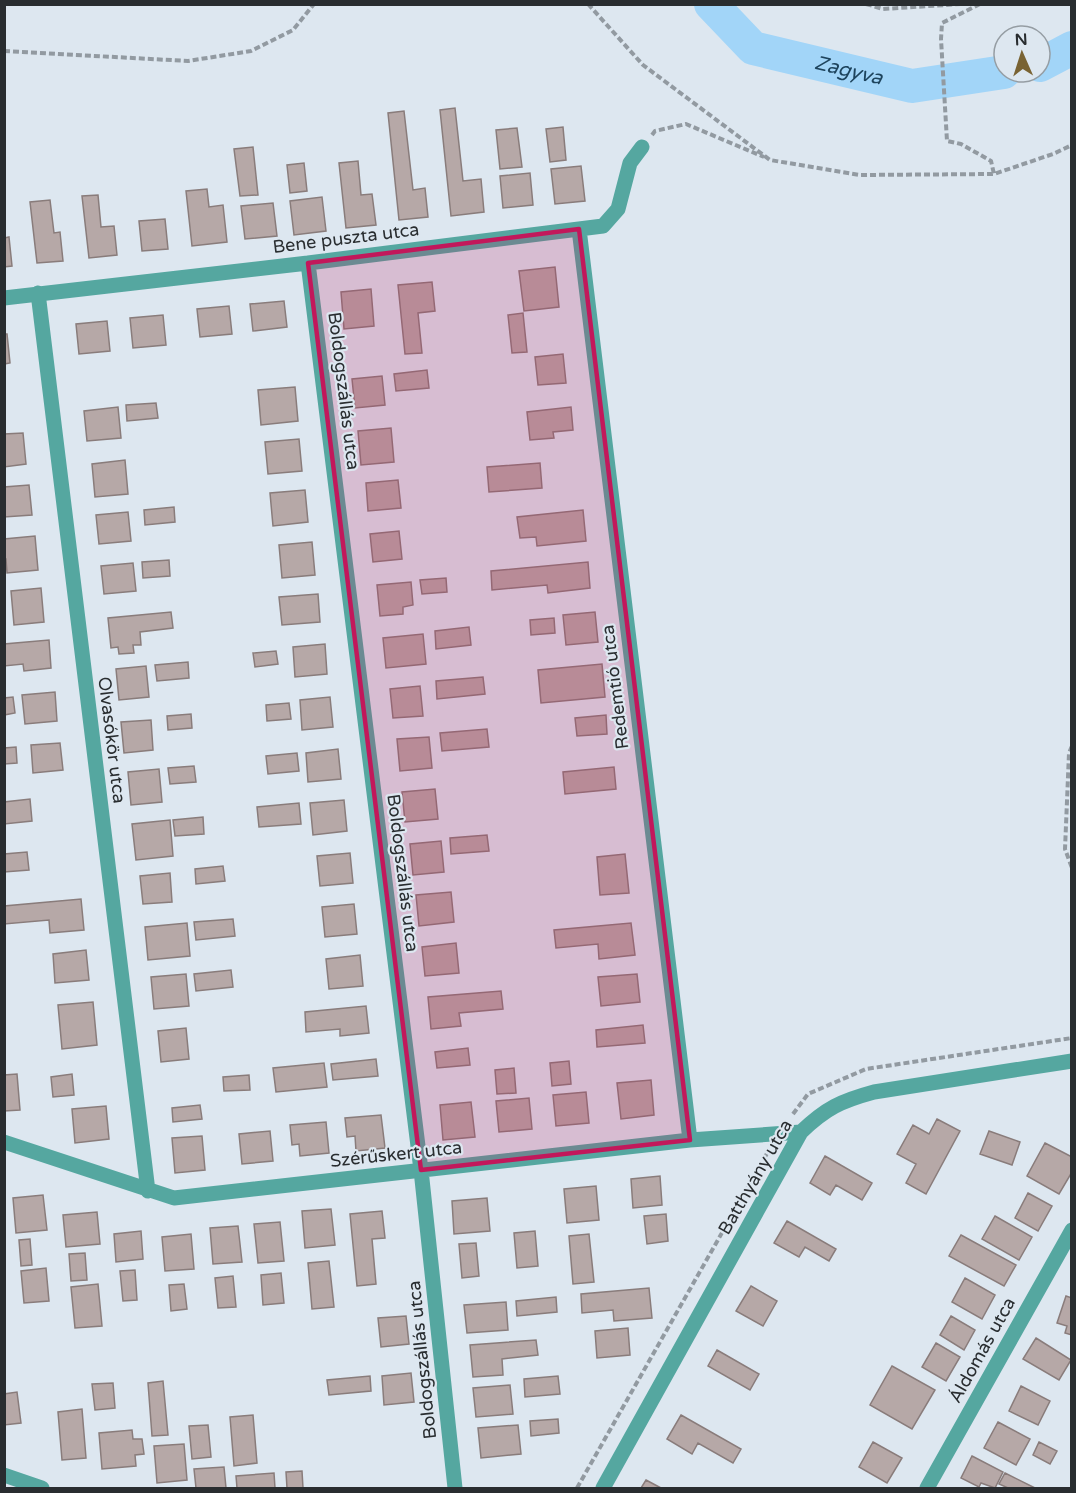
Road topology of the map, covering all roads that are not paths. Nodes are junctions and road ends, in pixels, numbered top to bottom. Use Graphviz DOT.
graph roads {
  1 [pos="642,147"];
  2 [pos="579,228"];
  3 [pos="308,263"];
  4 [pos="38,293"];
  5 [pos="4,298"];
  6 [pos="1071,1061"];
  7 [pos="801,1132"];
  8 [pos="690,1140"];
  9 [pos="4,1142"];
  10 [pos="421,1170"];
  11 [pos="148,1191"];
  12 [pos="1071,1230"];
  13 [pos="4,1475"];
  14 [pos="42,1488"];
  15 [pos="455,1488"];
  16 [pos="603,1488"];
  17 [pos="927,1488"];
  1 -- 2 [label="street, Bene puszta utca"];
  2 -- 3 [label="street, Bene puszta utca"];
  2 -- 8 [label="street, Redemtió utca"];
  3 -- 4 [label="street, Bene puszta utca"];
  3 -- 10 [label="street, Boldogszállás utca"];
  4 -- 5 [label="street, Bene puszta utca"];
  4 -- 11 [label="street, Olvasókör utca"];
  6 -- 7 [label="street, Batthyány utca"];
  7 -- 8 [label="street, Szérűskert utca"];
  7 -- 16 [label="street, Batthyány utca"];
  8 -- 10 [label="street, Szérűskert utca"];
  9 -- 11 [label="street, Szérűskert utca"];
  10 -- 11 [label="street, Szérűskert utca"];
  10 -- 15 [label="street, Boldogszállás utca"];
  12 -- 17 [label="street, Áldomás utca"];
  13 -- 14 [label="street"];
}
